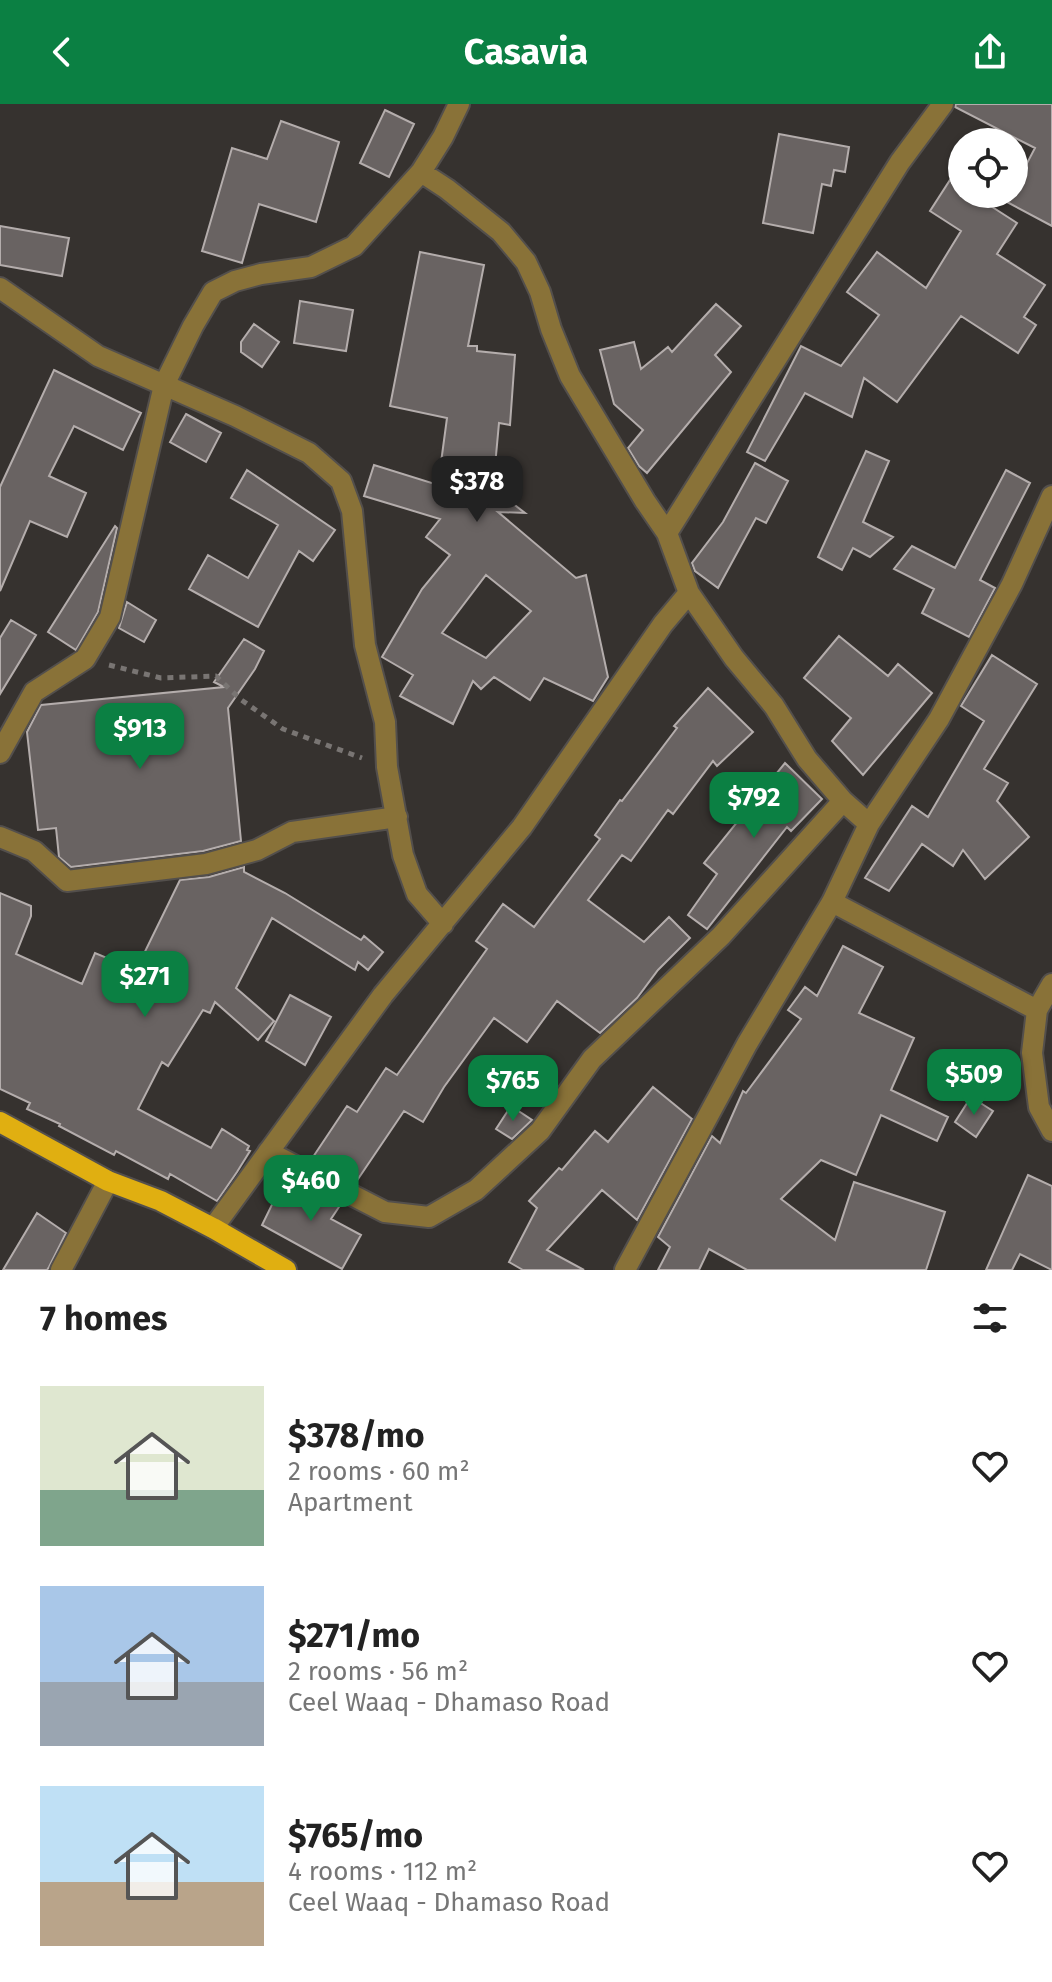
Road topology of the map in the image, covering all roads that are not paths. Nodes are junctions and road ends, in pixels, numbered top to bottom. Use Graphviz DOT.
graph roads {
  1 [pos="459,104"];
  2 [pos="943,104"];
  3 [pos="421,172"];
  4 [pos="0,288"];
  5 [pos="164,385"];
  6 [pos="1052,496"];
  7 [pos="667,533"];
  8 [pos="689,593"];
  9 [pos="0,753"];
  10 [pos="843,801"];
  11 [pos="397,817"];
  12 [pos="869,824"];
  13 [pos="0,837"];
  14 [pos="832,902"];
  15 [pos="443,924"];
  16 [pos="1052,984"];
  17 [pos="1037,1010"];
  18 [pos="0,1122"];
  19 [pos="1052,1131"];
  20 [pos="268,1152"];
  21 [pos="108,1181"];
  22 [pos="213,1228"];
  23 [pos="61,1270"];
  24 [pos="286,1270"];
  25 [pos="625,1270"];
  1 -- 3 [label="street"];
  2 -- 7 [label="street"];
  3 -- 5 [label="street"];
  3 -- 7 [label="street"];
  4 -- 5 [label="street"];
  5 -- 9 [label="street"];
  5 -- 11 [label="street"];
  6 -- 12 [label="street"];
  7 -- 8 [label="street"];
  8 -- 10 [label="street"];
  8 -- 15 [label="street"];
  10 -- 12 [label="street"];
  10 -- 20 [label="street"];
  11 -- 13 [label="street"];
  11 -- 15 [label="street"];
  12 -- 14 [label="street"];
  14 -- 17 [label="street"];
  14 -- 25 [label="street"];
  15 -- 20 [label="street"];
  16 -- 17 [label="street"];
  17 -- 19 [label="street"];
  18 -- 21 [label="main road"];
  20 -- 22 [label="street"];
  21 -- 22 [label="main road"];
  21 -- 23 [label="street"];
  22 -- 24 [label="main road"];
}
